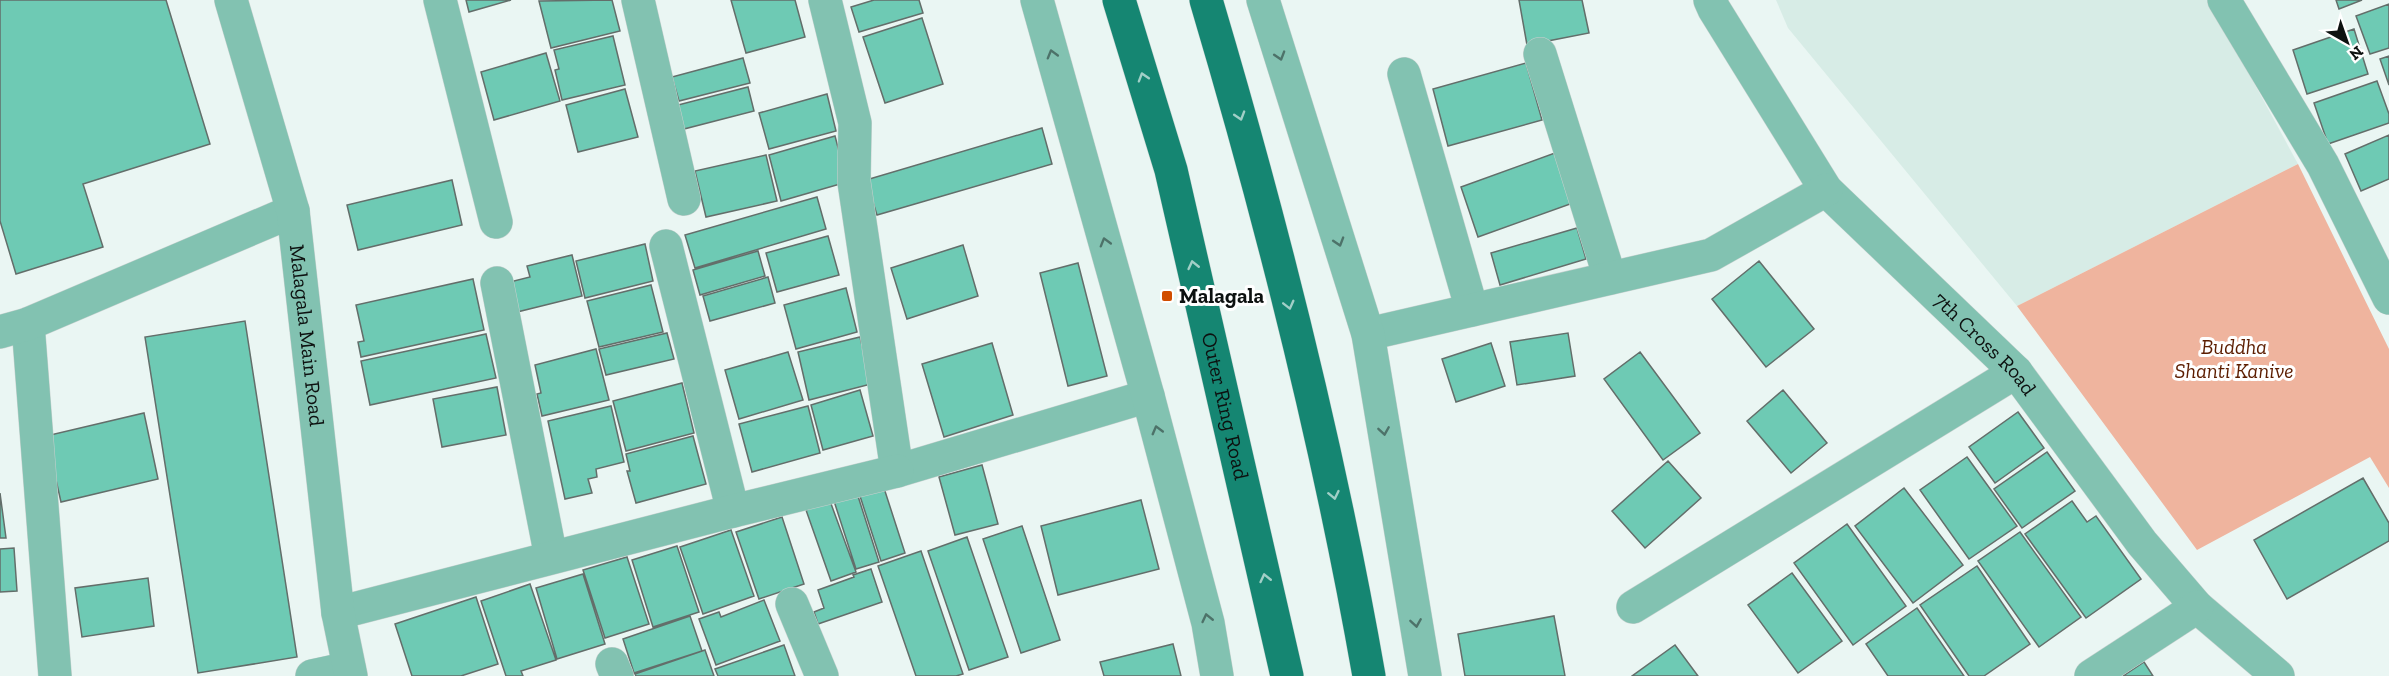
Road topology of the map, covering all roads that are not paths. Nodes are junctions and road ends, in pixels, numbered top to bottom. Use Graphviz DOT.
graph roads {
  1 [pos="231,0"];
  2 [pos="440,0"];
  3 [pos="638,0"];
  4 [pos="825,0"];
  5 [pos="1037,0"];
  6 [pos="1119,0"];
  7 [pos="1206,0"];
  8 [pos="1263,0"];
  9 [pos="1710,0"];
  10 [pos="2224,0"];
  11 [pos="1540,54"];
  12 [pos="1404,74"];
  13 [pos="1826,190"];
  14 [pos="684,199"];
  15 [pos="293,211"];
  16 [pos="496,222"];
  17 [pos="666,246"];
  18 [pos="2380,259"];
  19 [pos="1611,278"];
  20 [pos="496,283"];
  21 [pos="2389,298"];
  22 [pos="1472,310"];
  23 [pos="14,328"];
  24 [pos="1368,334"];
  25 [pos="2016,372"];
  26 [pos="1148,396"];
  27 [pos="897,471"];
  28 [pos="733,511"];
  29 [pos="551,557"];
  30 [pos="792,604"];
  31 [pos="1633,607"];
  32 [pos="2197,607"];
  33 [pos="338,613"];
  34 [pos="350,672"];
  35 [pos="55,676"];
  36 [pos="312,676"];
  37 [pos="822,676"];
  38 [pos="1217,676"];
  39 [pos="1287,676"];
  40 [pos="1369,676"];
  41 [pos="1425,676"];
  42 [pos="2091,676"];
  43 [pos="2278,676"];
  1 -- 15 [label="street, Malagala Main Road"];
  2 -- 16 [label="street"];
  3 -- 14 [label="street"];
  4 -- 27 [label="street"];
  26 -- 5 [label="street, one-way"];
  39 -- 6 [label="highway, Outer Ring Road, one-way"];
  7 -- 40 [label="highway, one-way"];
  8 -- 24 [label="street, one-way"];
  9 -- 13 [label="street, 7th Cross Road"];
  10 -- 18 [label="street"];
  11 -- 19 [label="street"];
  12 -- 22 [label="street"];
  13 -- 19 [label="street"];
  13 -- 25 [label="street, 7th Cross Road"];
  15 -- 23 [label="street"];
  15 -- 33 [label="street, Malagala Main Road"];
  17 -- 28 [label="street"];
  18 -- 21 [label="street"];
  19 -- 22 [label="street"];
  20 -- 29 [label="street"];
  22 -- 24 [label="street"];
  23 -- 35 [label="street"];
  24 -- 41 [label="street, one-way"];
  25 -- 31 [label="street"];
  25 -- 32 [label="street, 7th Cross Road"];
  26 -- 27 [label="street"];
  38 -- 26 [label="street, one-way"];
  27 -- 28 [label="street"];
  28 -- 29 [label="street"];
  29 -- 33 [label="street"];
  30 -- 37 [label="street"];
  32 -- 42 [label="street"];
  32 -- 43 [label="street, 7th Cross Road"];
  33 -- 34 [label="street, Malagala Main Road"];
  34 -- 36 [label="street"];
}
